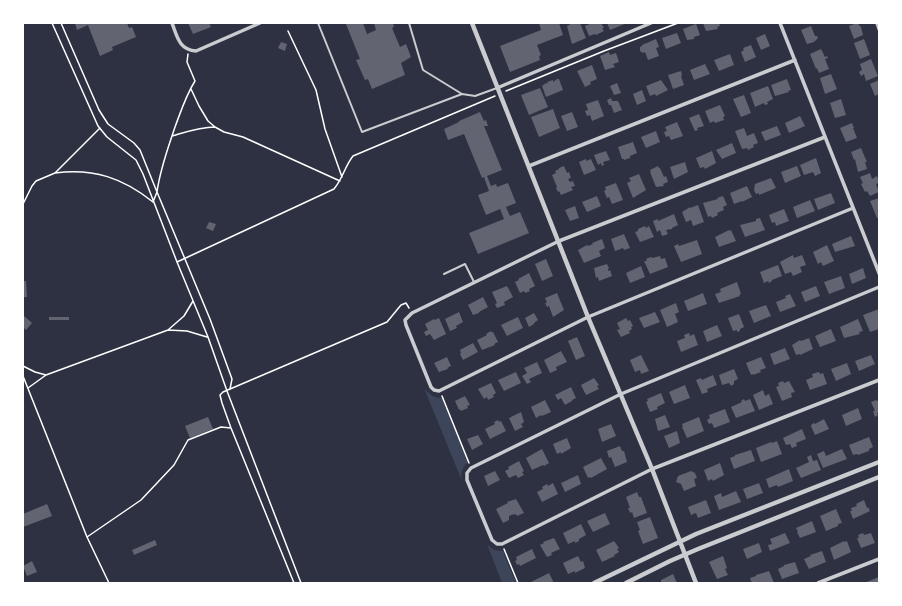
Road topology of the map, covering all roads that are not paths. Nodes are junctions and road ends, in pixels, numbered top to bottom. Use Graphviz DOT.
graph roads {
  1 [pos="172,23"];
  2 [pos="260,23"];
  3 [pos="318,23"];
  4 [pos="408,23"];
  5 [pos="472,23"];
  6 [pos="650,23"];
  7 [pos="780,23"];
  8 [pos="877,23"];
  9 [pos="879,29"];
  10 [pos="795,60"];
  11 [pos="497,88"];
  12 [pos="462,94"];
  13 [pos="825,137"];
  14 [pos="528,166"];
  15 [pos="853,208"];
  16 [pos="559,241"];
  17 [pos="879,273"];
  18 [pos="444,274"];
  19 [pos="474,282"];
  20 [pos="879,287"];
  21 [pos="588,317"];
  22 [pos="879,380"];
  23 [pos="621,394"];
  24 [pos="879,462"];
  25 [pos="652,470"];
  26 [pos="879,477"];
  27 [pos="680,541"];
  28 [pos="685,555"];
  29 [pos="879,559"];
  30 [pos="594,583"];
  31 [pos="626,583"];
  32 [pos="696,583"];
  33 [pos="818,583"];
  1 -- 2 [label="street"];
  3 -- 12 [label="lane"];
  4 -- 12 [label="lane"];
  5 -- 11 [label="street"];
  6 -- 11 [label="street"];
  7 -- 10 [label="street"];
  8 -- 9 [label="street"];
  10 -- 13 [label="street"];
  10 -- 14 [label="street"];
  11 -- 12 [label="lane"];
  11 -- 14 [label="street"];
  13 -- 15 [label="street"];
  13 -- 16 [label="street"];
  14 -- 16 [label="street"];
  15 -- 17 [label="street"];
  15 -- 21 [label="street"];
  16 -- 19 [label="street"];
  16 -- 21 [label="street"];
  18 -- 19 [label="lane"];
  19 -- 21 [label="street"];
  20 -- 23 [label="street"];
  21 -- 23 [label="street"];
  22 -- 25 [label="street"];
  23 -- 25 [label="street"];
  23 -- 25 [label="street"];
  24 -- 27 [label="street"];
  25 -- 27 [label="street"];
  26 -- 28 [label="street"];
  27 -- 28 [label="street"];
  27 -- 30 [label="street"];
  28 -- 31 [label="street"];
  28 -- 32 [label="street"];
  29 -- 33 [label="street"];
}
